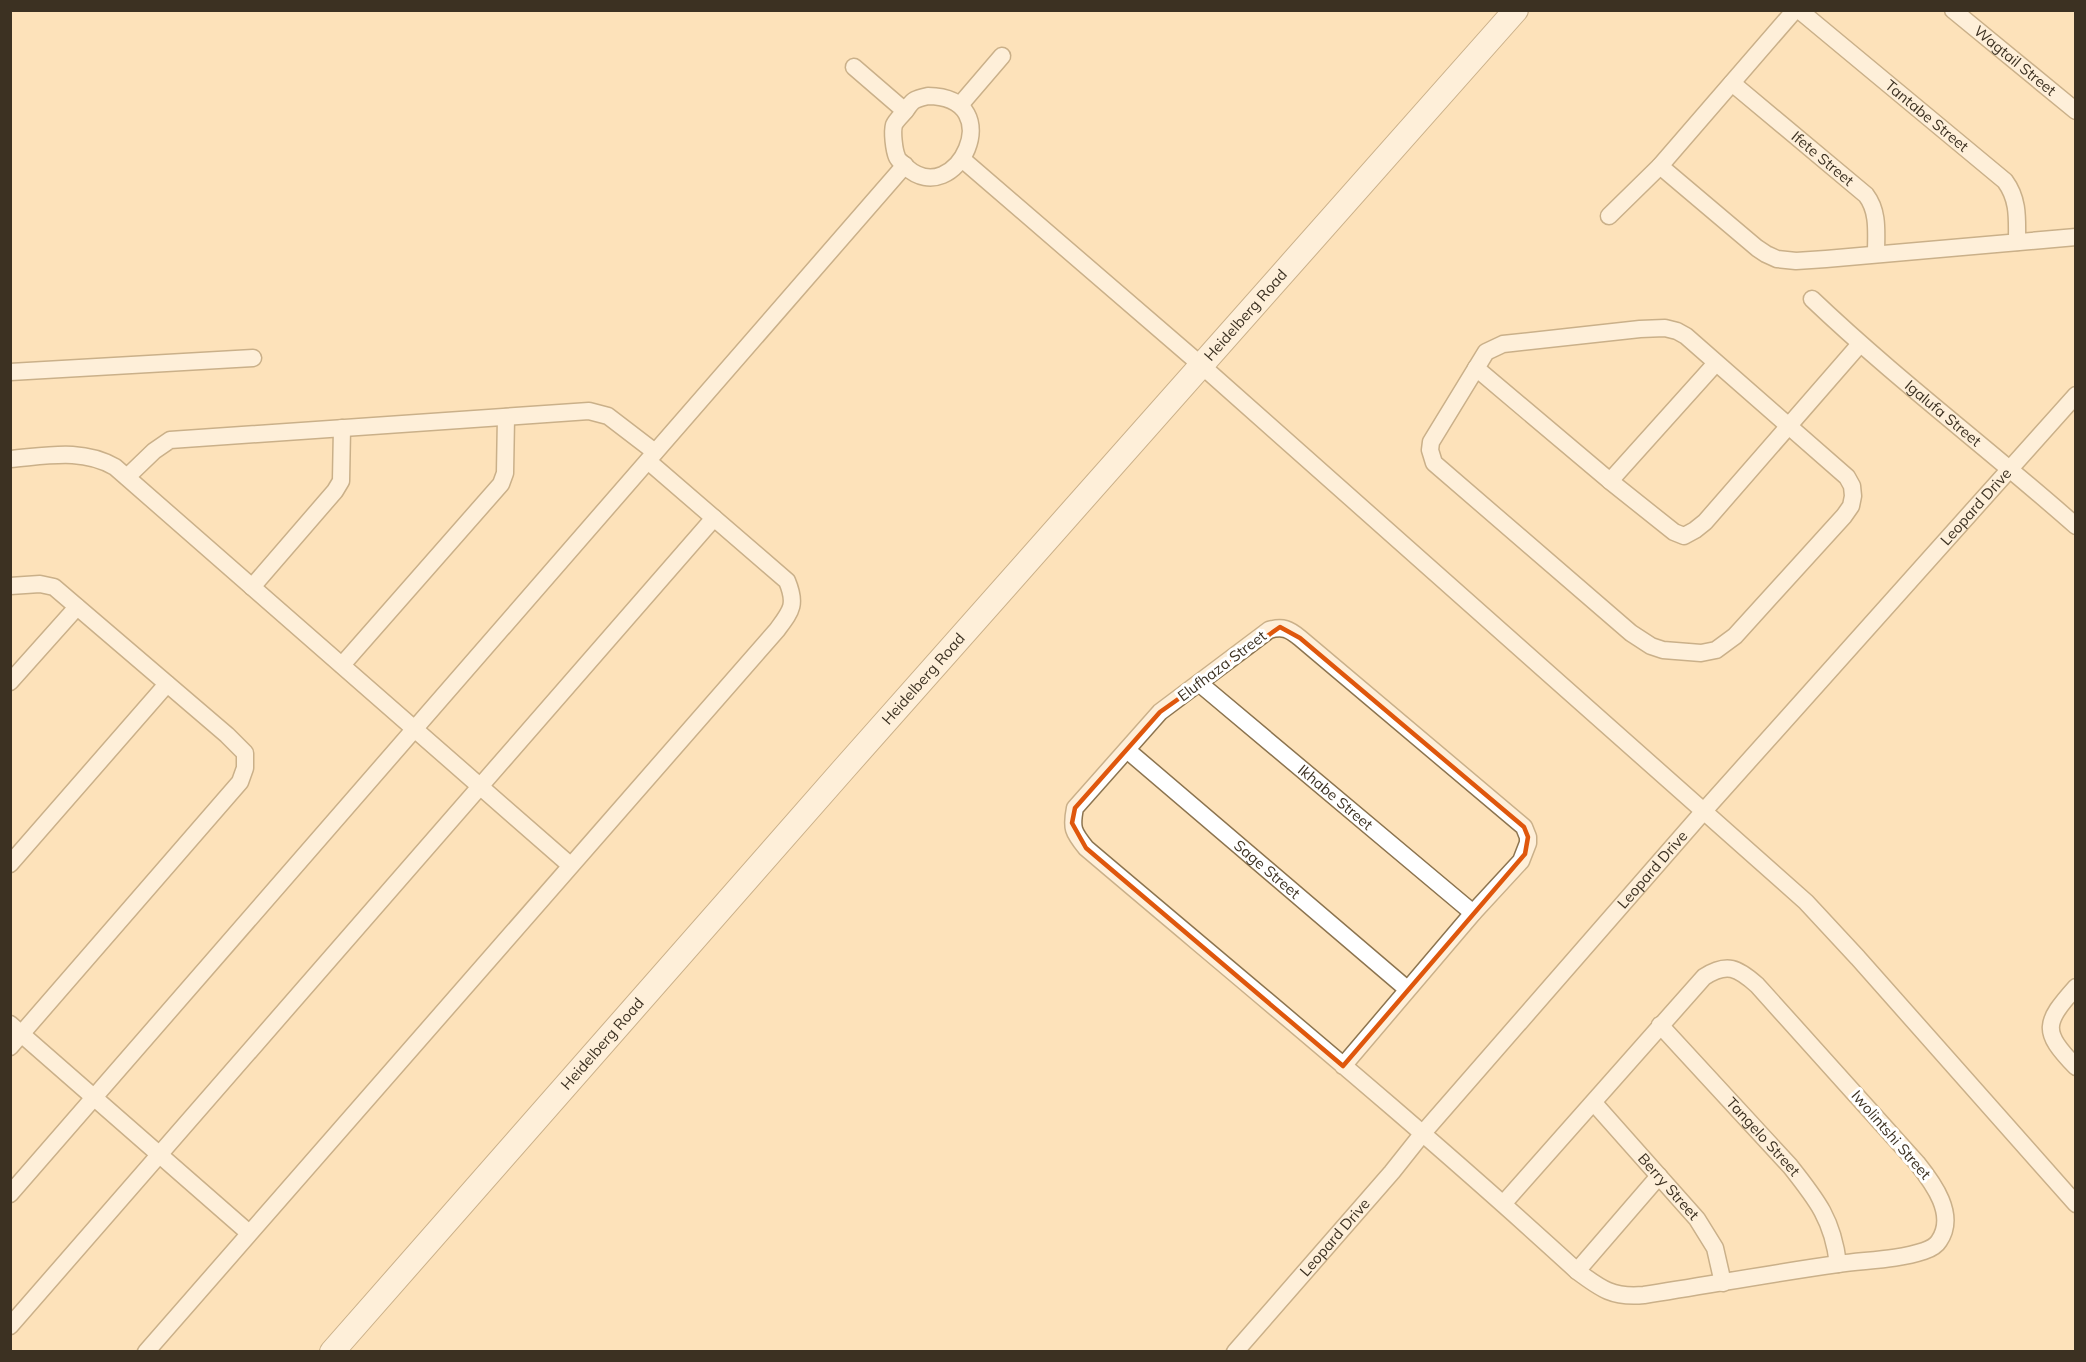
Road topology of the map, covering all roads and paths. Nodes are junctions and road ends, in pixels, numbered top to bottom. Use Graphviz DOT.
graph roads {
  1 [pos="1516,10"];
  2 [pos="1797,10"];
  3 [pos="1953,10"];
  4 [pos="1002,56"];
  5 [pos="854,67"];
  6 [pos="1732,83"];
  7 [pos="960,105"];
  8 [pos="905,111"];
  9 [pos="2076,111"];
  10 [pos="962,159"];
  11 [pos="905,165"];
  12 [pos="1660,166"];
  13 [pos="1609,216"];
  14 [pos="2076,237"];
  15 [pos="2017,242"];
  16 [pos="1876,254"];
  17 [pos="1812,299"];
  18 [pos="1860,344"];
  19 [pos="253,358"];
  20 [pos="1716,363"];
  21 [pos="1201,365"];
  22 [pos="1476,368"];
  23 [pos="10,372"];
  24 [pos="2076,395"];
  25 [pos="506,417"];
  26 [pos="1789,425"];
  27 [pos="342,428"];
  28 [pos="652,457"];
  29 [pos="10,459"];
  30 [pos="2011,469"];
  31 [pos="127,477"];
  32 [pos="1610,481"];
  33 [pos="714,519"];
  34 [pos="2076,526"];
  35 [pos="10,586"];
  36 [pos="252,587"];
  37 [pos="77,607"];
  38 [pos="342,665"];
  39 [pos="10,682"];
  40 [pos="1199,683"];
  41 [pos="167,684"];
  42 [pos="416,729"];
  43 [pos="1127,750"];
  44 [pos="481,787"];
  45 [pos="1703,812"];
  46 [pos="10,864"];
  47 [pos="570,866"];
  48 [pos="1473,913"];
  49 [pos="2076,987"];
  50 [pos="1407,989"];
  51 [pos="1660,1025"];
  52 [pos="16,1029"];
  53 [pos="10,1047"];
  54 [pos="1343,1066"];
  55 [pos="2076,1067"];
  56 [pos="95,1098"];
  57 [pos="1594,1103"];
  58 [pos="1423,1133"];
  59 [pos="160,1155"];
  60 [pos="1659,1176"];
  61 [pos="10,1194"];
  62 [pos="1503,1204"];
  63 [pos="2076,1204"];
  64 [pos="249,1233"];
  65 [pos="1838,1264"];
  66 [pos="1577,1271"];
  67 [pos="1723,1283"];
  68 [pos="10,1326"];
  69 [pos="146,1352"];
  70 [pos="332,1352"];
  71 [pos="1235,1352"];
  1 -- 21 [label="main road, Heidelberg Road"];
  2 -- 6 [label="street"];
  2 -- 15 [label="street, Tantabe Street"];
  3 -- 9 [label="street, Wagtail Street"];
  4 -- 7 [label="street"];
  5 -- 8 [label="street"];
  6 -- 12 [label="street"];
  6 -- 16 [label="street, Ifete Street"];
  7 -- 8 [label="street"];
  7 -- 10 [label="street"];
  8 -- 11 [label="street"];
  10 -- 11 [label="street"];
  10 -- 21 [label="street"];
  11 -- 28 [label="street"];
  12 -- 13 [label="street"];
  12 -- 16 [label="street"];
  14 -- 15 [label="street"];
  15 -- 16 [label="street"];
  17 -- 18 [label="street, Igalufa Street"];
  18 -- 26 [label="street"];
  18 -- 30 [label="street, Igalufa Street"];
  19 -- 23 [label="street"];
  20 -- 22 [label="street"];
  20 -- 26 [label="street"];
  20 -- 32 [label="street"];
  21 -- 45 [label="street"];
  21 -- 70 [label="main road, Heidelberg Road"];
  22 -- 26 [label="street"];
  22 -- 32 [label="street"];
  24 -- 30 [label="street, Leopard Drive"];
  25 -- 27 [label="street"];
  25 -- 28 [label="street"];
  25 -- 38 [label="street"];
  26 -- 32 [label="street"];
  27 -- 31 [label="street"];
  27 -- 36 [label="street"];
  28 -- 33 [label="street"];
  28 -- 42 [label="street"];
  29 -- 31 [label="street"];
  30 -- 34 [label="street, Igalufa Street"];
  30 -- 45 [label="street, Leopard Drive"];
  31 -- 36 [label="street"];
  33 -- 44 [label="street"];
  33 -- 47 [label="street"];
  35 -- 37 [label="street"];
  36 -- 38 [label="street"];
  37 -- 39 [label="street"];
  37 -- 41 [label="street"];
  38 -- 42 [label="street"];
  40 -- 43 [label="street, Elufhaza Street"];
  40 -- 48 [label="street, Ikhabe Street"];
  40 -- 48 [label="street, Elufhaza Street"];
  41 -- 46 [label="street"];
  41 -- 52 [label="street"];
  42 -- 44 [label="street"];
  42 -- 56 [label="street"];
  43 -- 50 [label="street, Sage Street"];
  43 -- 54 [label="street, Elufhaza Street"];
  44 -- 47 [label="street"];
  44 -- 59 [label="street"];
  45 -- 58 [label="street, Leopard Drive"];
  45 -- 63 [label="street"];
  47 -- 64 [label="street"];
  48 -- 50 [label="street, Elufhaza Street"];
  49 -- 55 [label="street"];
  50 -- 54 [label="street, Elufhaza Street"];
  51 -- 57 [label="street, Iwolintshi Street"];
  51 -- 65 [label="street, Tangelo Street"];
  51 -- 65 [label="street, Iwolintshi Street"];
  52 -- 53 [label="street"];
  52 -- 56 [label="street"];
  54 -- 58 [label="street, Elufhaza Street"];
  56 -- 59 [label="street"];
  56 -- 61 [label="street"];
  57 -- 60 [label="street, Berry Street"];
  57 -- 62 [label="street, Iwolintshi Street"];
  58 -- 62 [label="street, Iwolintshi Street"];
  58 -- 71 [label="street, Leopard Drive"];
  59 -- 64 [label="street"];
  59 -- 68 [label="street"];
  60 -- 66 [label="street"];
  60 -- 67 [label="street, Berry Street"];
  62 -- 66 [label="street, Iwolintshi Street"];
  64 -- 69 [label="street"];
  65 -- 67 [label="street, Iwolintshi Street"];
  66 -- 67 [label="street, Iwolintshi Street"];
}
